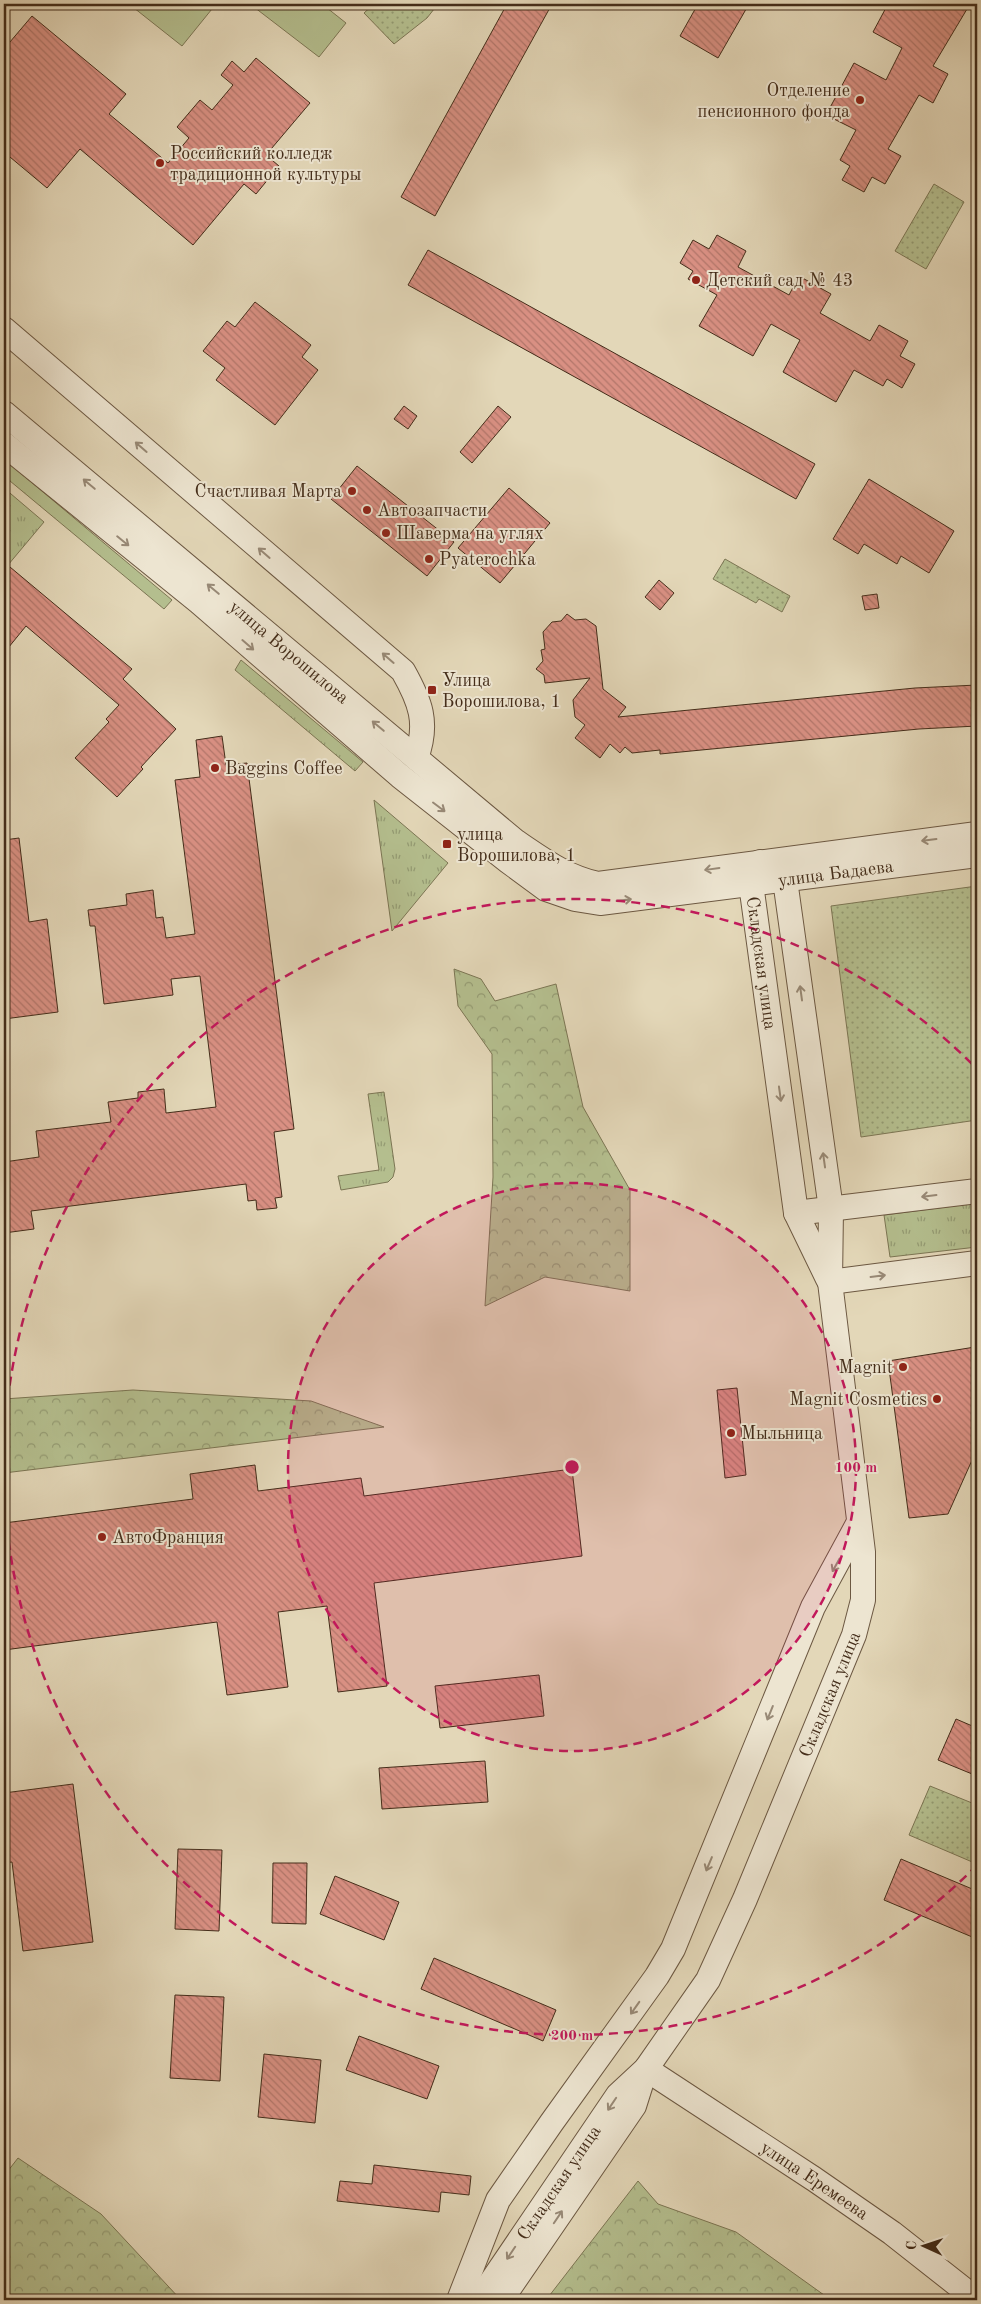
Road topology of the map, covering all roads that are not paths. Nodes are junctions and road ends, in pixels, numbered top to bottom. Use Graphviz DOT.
graph roads {
  1 [pos="4,329"];
  2 [pos="4,413"];
  3 [pos="4,444"];
  4 [pos="416,758"];
  5 [pos="977,834"];
  6 [pos="977,856"];
  7 [pos="760,862"];
  8 [pos="785,880"];
  9 [pos="751,884"];
  10 [pos="579,890"];
  11 [pos="977,1190"];
  12 [pos="830,1208"];
  13 [pos="796,1213"];
  14 [pos="977,1263"];
  15 [pos="830,1282"];
  16 [pos="859,1522"];
  17 [pos="646,2069"];
  18 [pos="459,2300"];
  19 [pos="480,2300"];
  20 [pos="501,2300"];
  21 [pos="977,2300"];
  4 -- 1 [label="street, one-way"];
  4 -- 2 [label="street, улица Ворошилова, one-way"];
  3 -- 10 [label="street, улица Ворошилова, one-way"];
  4 -- 10 [label="street, улица Ворошилова"];
  5 -- 7 [label="street, улица Бадаева, one-way"];
  6 -- 8 [label="street, улица Бадаева"];
  7 -- 8 [label="street, Складская улица"];
  7 -- 9 [label="street, Складская улица"];
  7 -- 10 [label="street, улица Бадаева, one-way"];
  8 -- 9 [label="street, улица Бадаева"];
  12 -- 8 [label="street, Складская улица, one-way"];
  10 -- 9 [label="street, улица Бадаева, one-way"];
  9 -- 13 [label="street, Складская улица, one-way"];
  11 -- 12 [label="street, one-way"];
  12 -- 13 [label="street"];
  12 -- 15 [label="street, Складская улица"];
  13 -- 15 [label="street, Складская улица"];
  15 -- 14 [label="street, one-way"];
  15 -- 16 [label="street, Складская улица"];
  16 -- 17 [label="street, Складская улица"];
  16 -- 18 [label="street, one-way"];
  17 -- 19 [label="street, Складская улица, one-way"];
  20 -- 17 [label="street, Складская улица, one-way"];
  17 -- 21 [label="street, улица Еремеева"];
}
